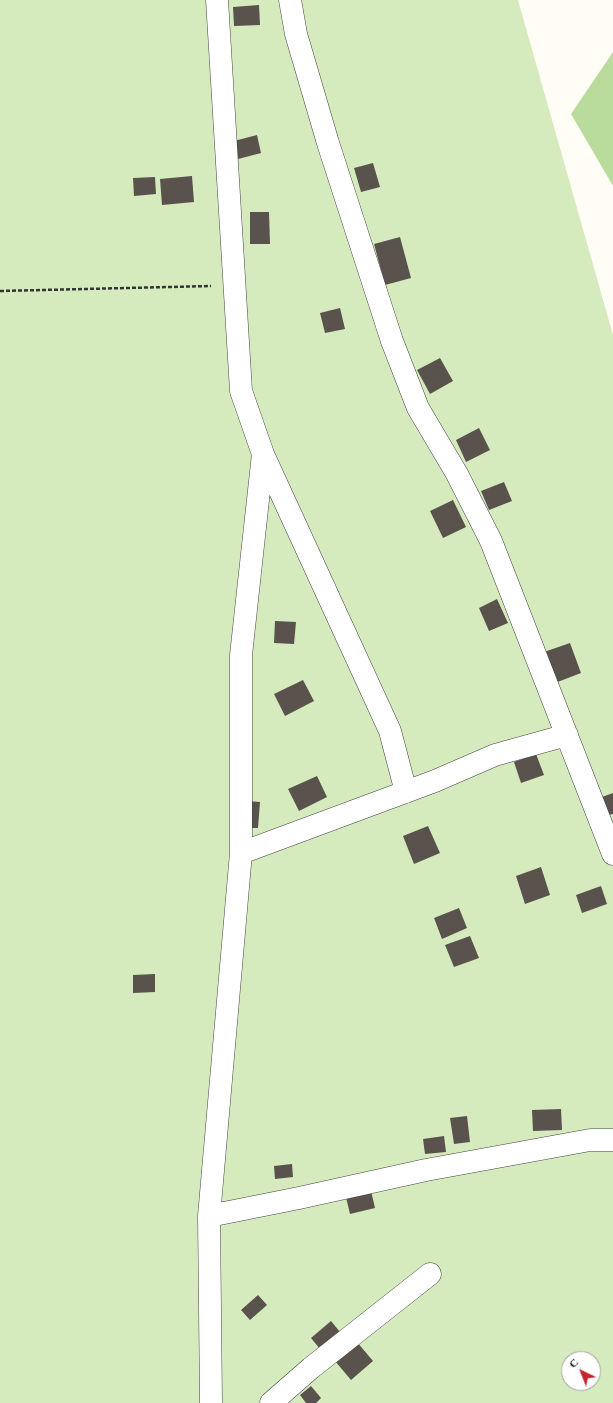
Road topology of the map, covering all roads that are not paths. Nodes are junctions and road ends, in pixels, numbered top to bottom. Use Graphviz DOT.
graph roads {
  1 [pos="217,0"];
  2 [pos="290,0"];
  3 [pos="263,454"];
  4 [pos="567,734"];
  5 [pos="406,792"];
  6 [pos="241,853"];
  7 [pos="613,854"];
  8 [pos="613,1140"];
  9 [pos="209,1216"];
  10 [pos="430,1274"];
  11 [pos="211,1403"];
  12 [pos="270,1403"];
  1 -- 3 [label="street"];
  2 -- 4 [label="street"];
  3 -- 5 [label="street"];
  3 -- 6 [label="street"];
  4 -- 5 [label="street"];
  4 -- 7 [label="street"];
  5 -- 6 [label="street"];
  6 -- 9 [label="street"];
  8 -- 9 [label="street"];
  9 -- 11 [label="street"];
  10 -- 12 [label="street"];
}
